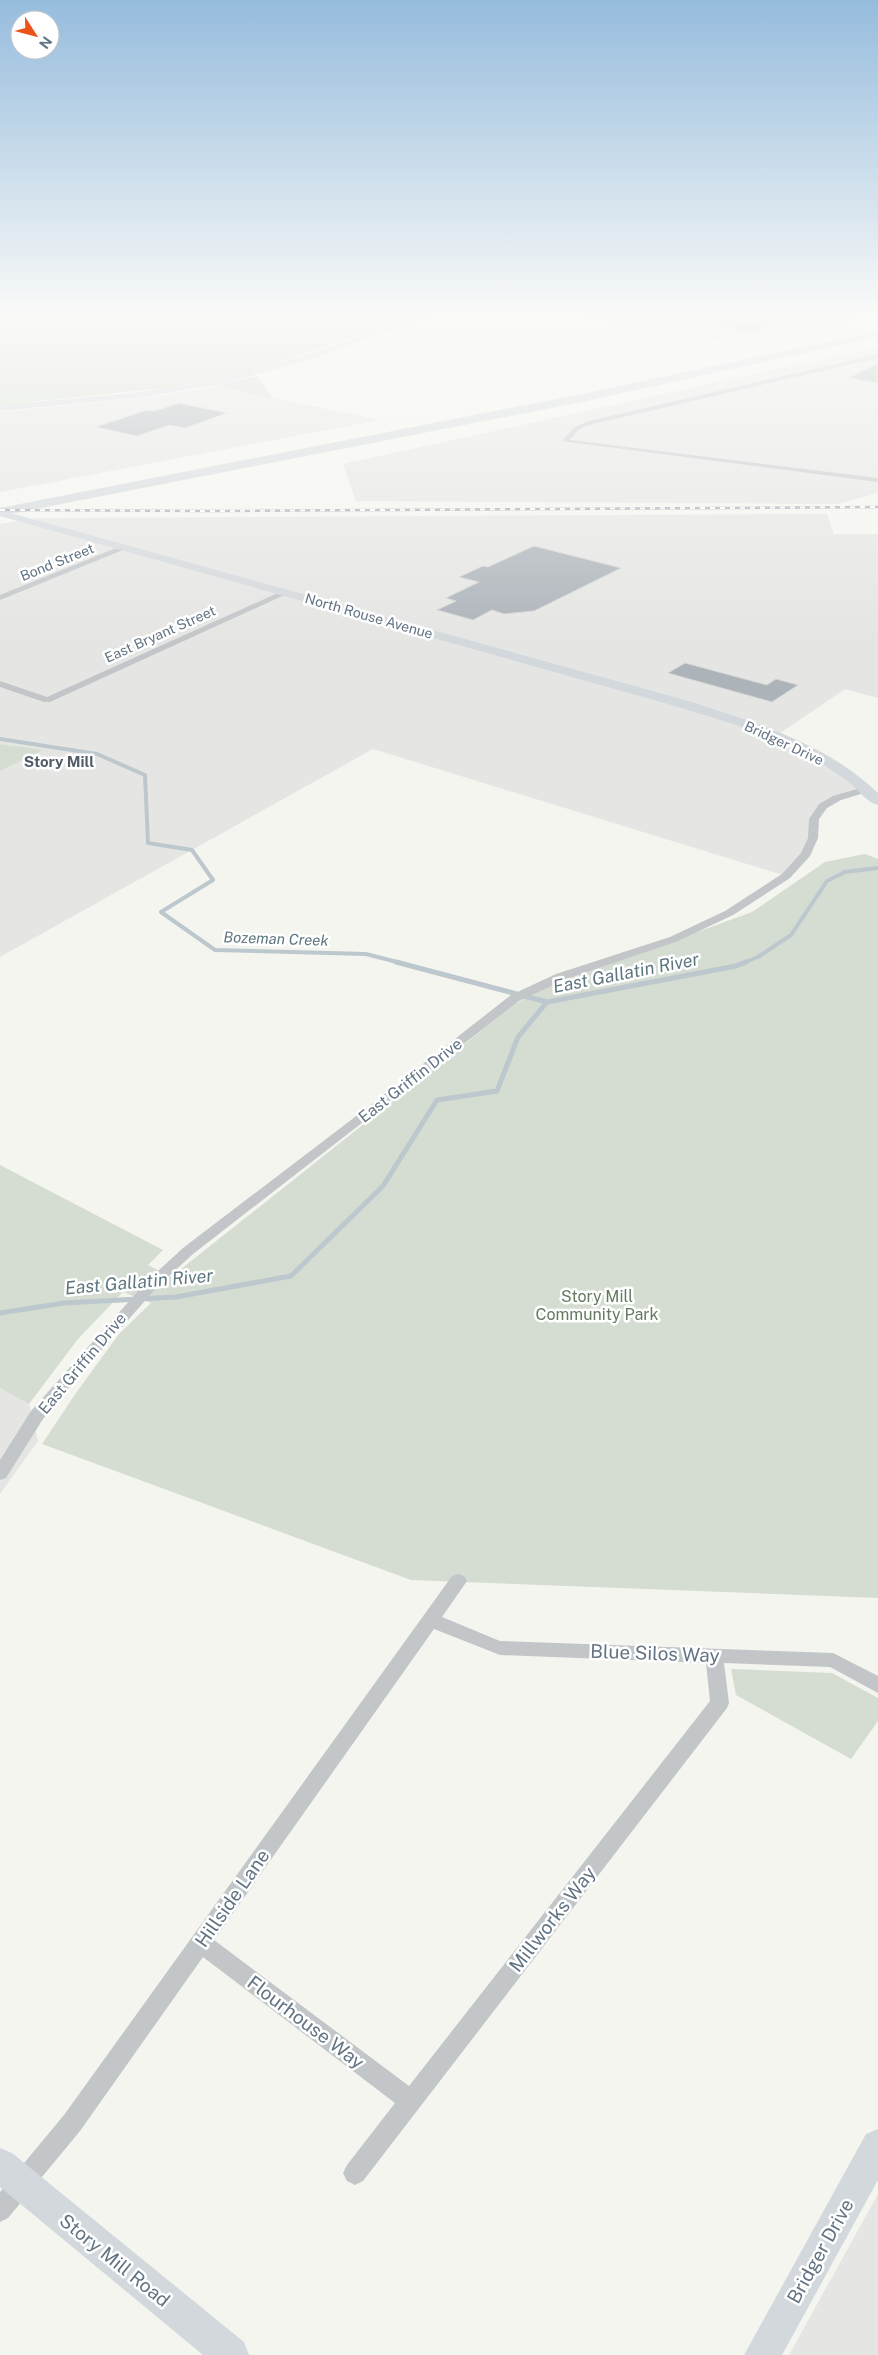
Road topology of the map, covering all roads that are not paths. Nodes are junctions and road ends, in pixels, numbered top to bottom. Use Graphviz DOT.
graph roads {
  1 [pos="416,423"];
  2 [pos="455,423"];
  3 [pos="589,423"];
  4 [pos="878,480"];
  5 [pos="0,502"];
  6 [pos="0,513"];
  7 [pos="124,548"];
  8 [pos="284,593"];
  9 [pos="0,598"];
  10 [pos="0,684"];
  11 [pos="737,721"];
  12 [pos="873,787"];
  13 [pos="878,801"];
  14 [pos="0,1474"];
  15 [pos="458,1581"];
  16 [pos="430,1620"];
  17 [pos="714,1655"];
  18 [pos="878,1685"];
  19 [pos="200,1943"];
  20 [pos="411,2101"];
  21 [pos="878,2146"];
  22 [pos="356,2174"];
  23 [pos="12,2175"];
  24 [pos="0,2210"];
  25 [pos="231,2355"];
  26 [pos="762,2355"];
  1 -- 5 [label="highway"];
  2 -- 6 [label="highway"];
  3 -- 4 [label="street"];
  6 -- 7 [label="main road, North Rouse Avenue"];
  7 -- 8 [label="main road, North Rouse Avenue"];
  7 -- 9 [label="street, Bond Street"];
  8 -- 10 [label="street, East Bryant Street"];
  8 -- 11 [label="main road, North Rouse Avenue"];
  11 -- 12 [label="main road, Bridger Drive"];
  12 -- 13 [label="main road, Bridger Drive"];
  12 -- 14 [label="street, East Griffin Drive"];
  15 -- 16 [label="street, Hillside Lane"];
  16 -- 17 [label="street, Blue Silos Way"];
  16 -- 19 [label="street, Hillside Lane"];
  17 -- 18 [label="street, Blue Silos Way"];
  17 -- 20 [label="street, Millworks Way"];
  19 -- 20 [label="street, Flourhouse Way"];
  19 -- 23 [label="street, Hillside Lane"];
  20 -- 22 [label="street, Millworks Way"];
  21 -- 26 [label="main road, Bridger Drive"];
  23 -- 24 [label="street, Hillside Lane"];
  23 -- 25 [label="main road, Story Mill Road"];
}
